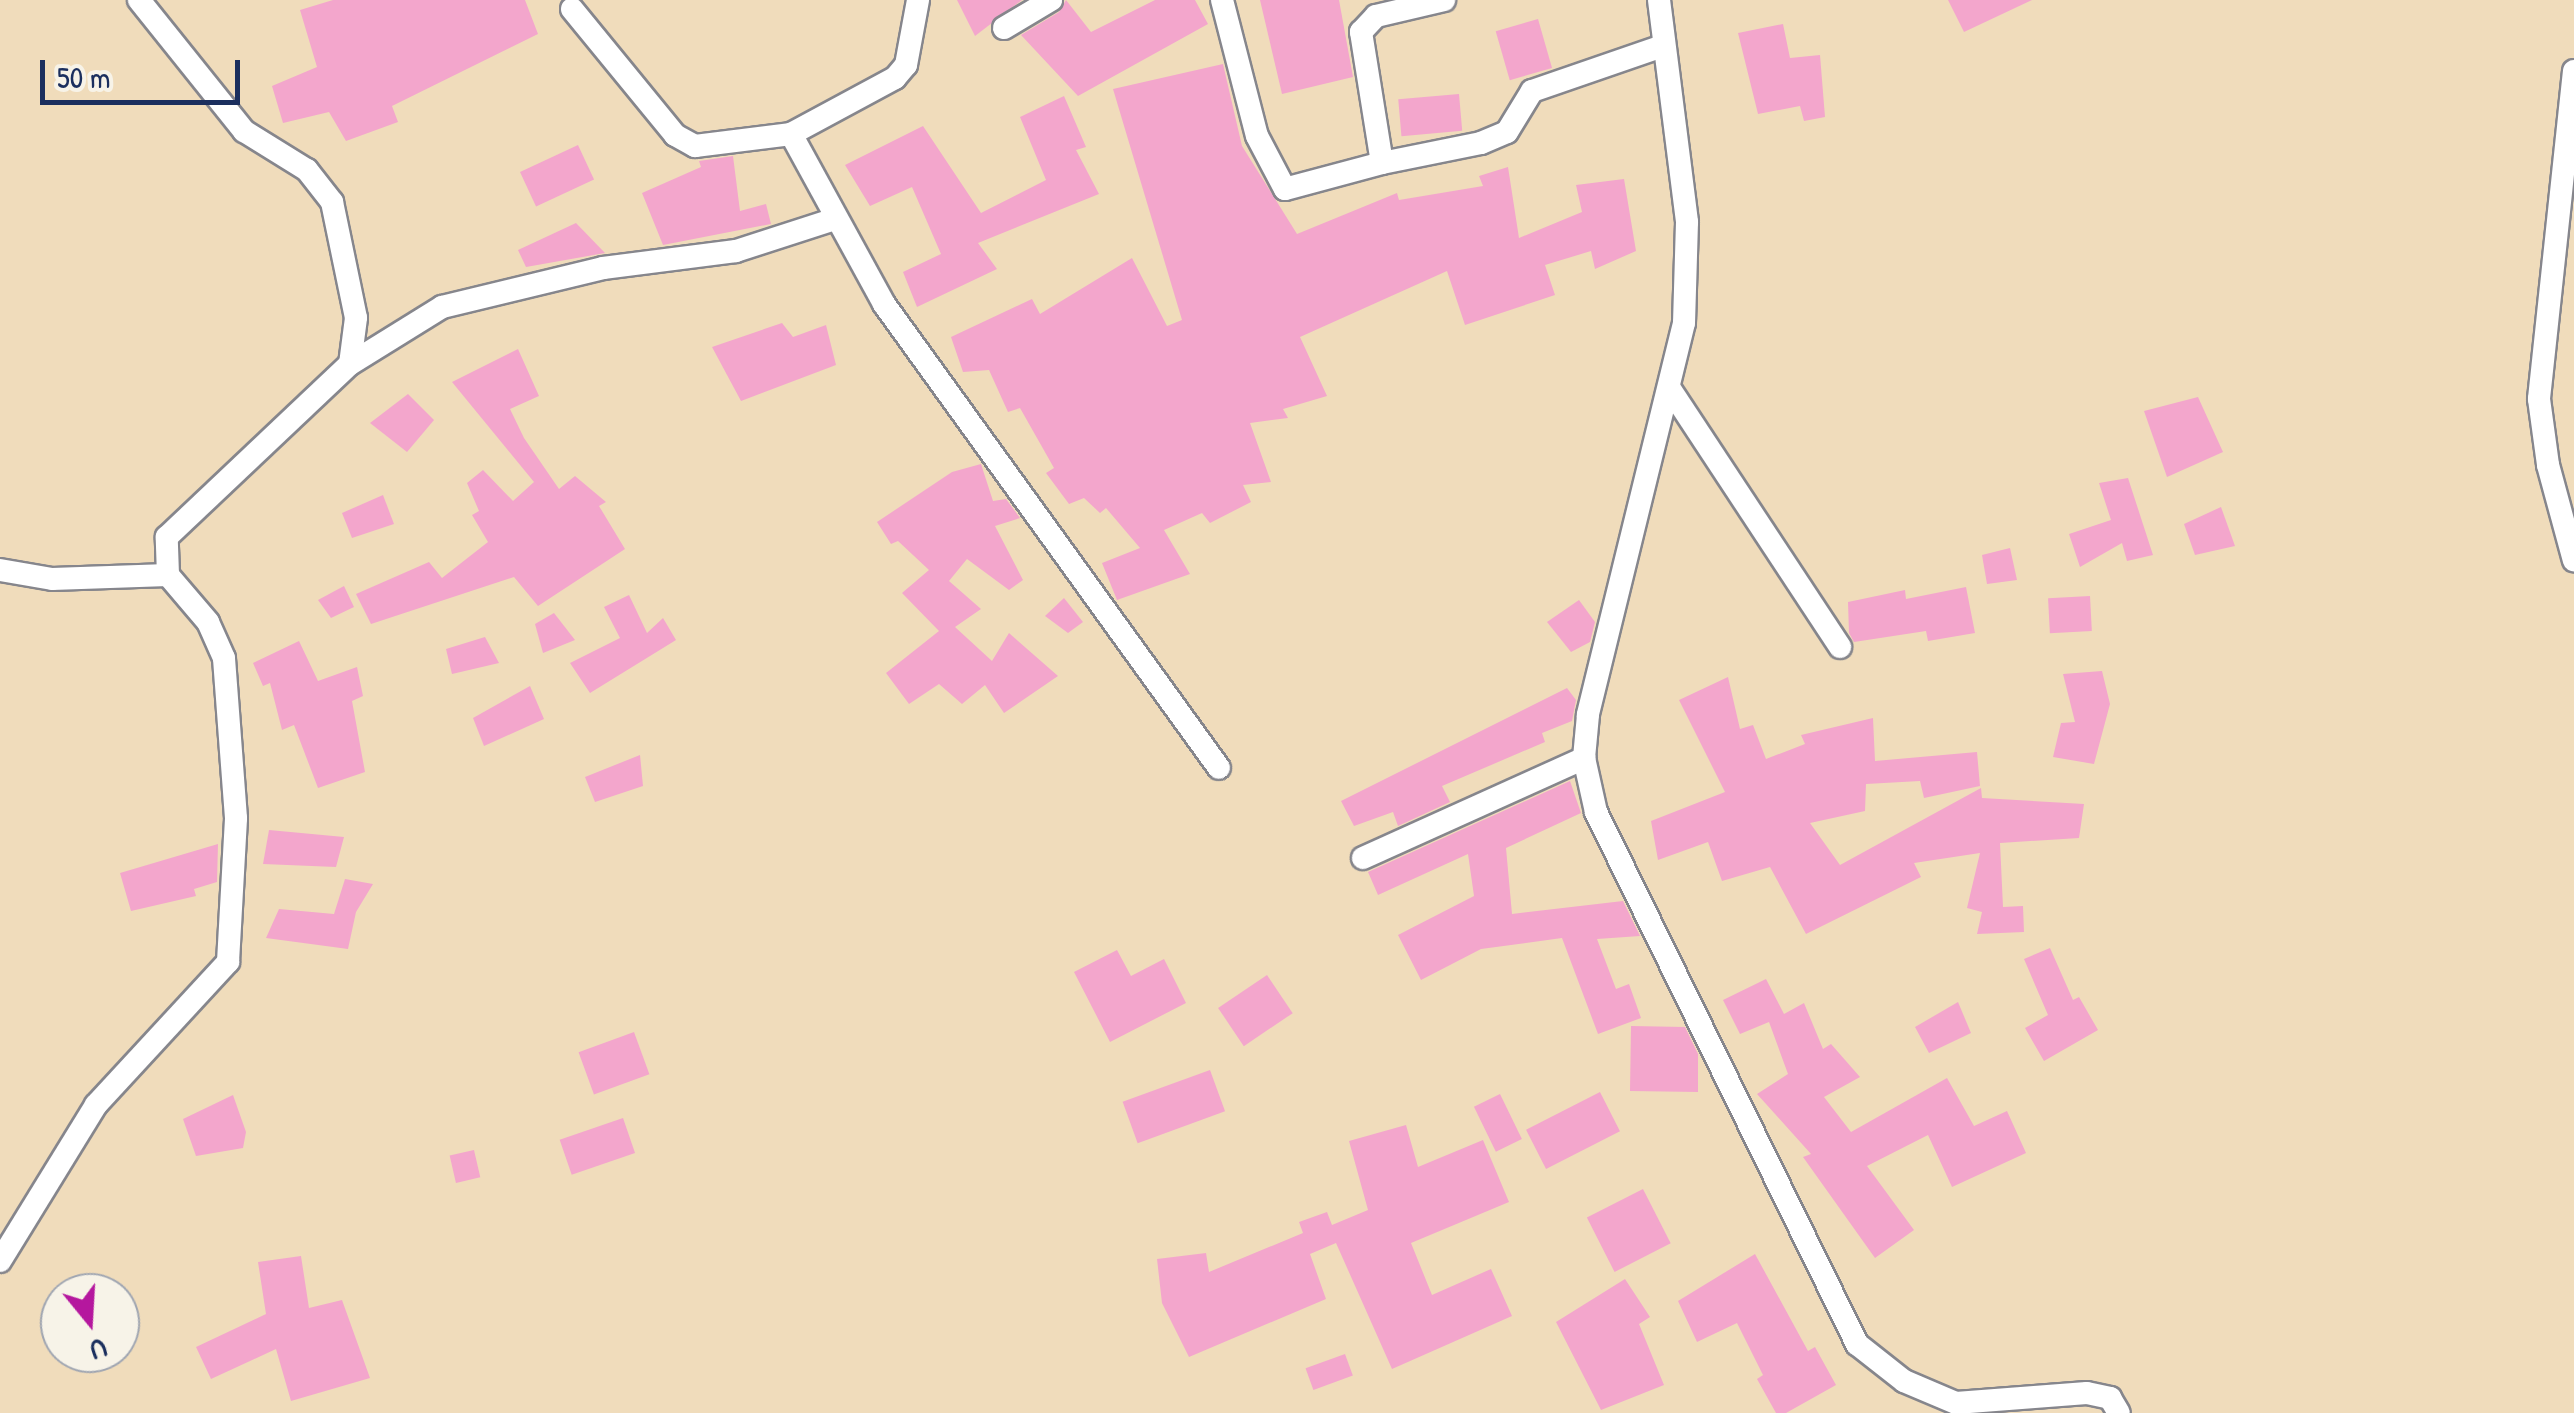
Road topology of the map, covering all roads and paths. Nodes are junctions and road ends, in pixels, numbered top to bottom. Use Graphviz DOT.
graph roads {
  1 [pos="139,0"];
  2 [pos="918,0"];
  3 [pos="1051,0"];
  4 [pos="1222,0"];
  5 [pos="1444,0"];
  6 [pos="1659,0"];
  7 [pos="572,9"];
  8 [pos="1004,28"];
  9 [pos="1663,46"];
  10 [pos="2574,71"];
  11 [pos="790,134"];
  12 [pos="1382,163"];
  13 [pos="835,218"];
  14 [pos="350,364"];
  15 [pos="1670,389"];
  16 [pos="2574,562"];
  17 [pos="0,570"];
  18 [pos="168,575"];
  19 [pos="1840,648"];
  20 [pos="1584,758"];
  21 [pos="1219,768"];
  22 [pos="1363,858"];
  23 [pos="0,1260"];
  24 [pos="2119,1413"];
  1 -- 14 [label="street"];
  2 -- 11 [label="street"];
  3 -- 8 [label="street"];
  4 -- 12 [label="street"];
  5 -- 12 [label="street"];
  6 -- 9 [label="street"];
  7 -- 11 [label="street"];
  9 -- 12 [label="street"];
  9 -- 15 [label="street"];
  10 -- 16 [label="street"];
  11 -- 13 [label="street"];
  13 -- 14 [label="street"];
  13 -- 21 [label="street"];
  14 -- 18 [label="street"];
  15 -- 19 [label="street"];
  15 -- 20 [label="street"];
  17 -- 18 [label="street"];
  18 -- 23 [label="street"];
  20 -- 22 [label="street"];
  20 -- 24 [label="street"];
}
